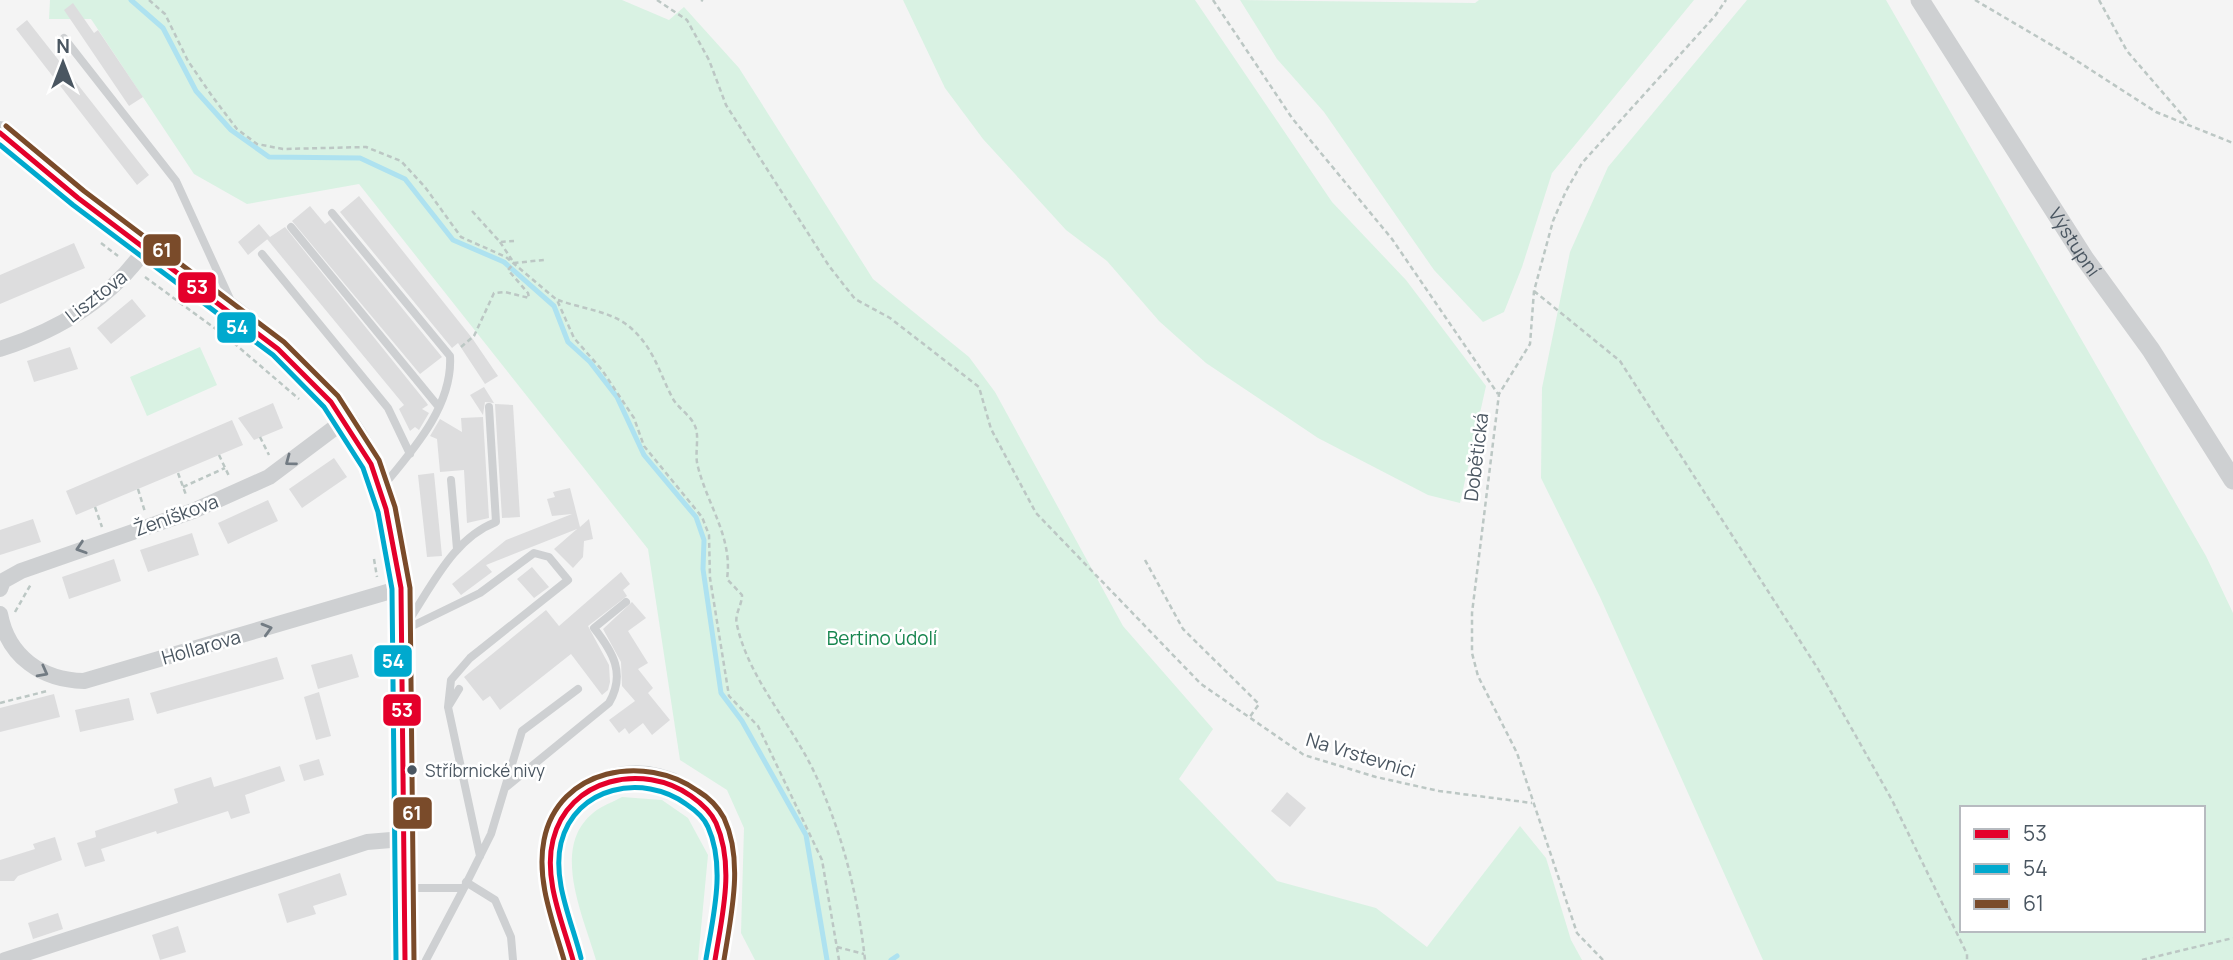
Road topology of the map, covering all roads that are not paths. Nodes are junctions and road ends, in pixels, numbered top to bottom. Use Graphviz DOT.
graph roads {
  1 [pos="1920,0"];
  2 [pos="64,38"];
  3 [pos="0,133"];
  4 [pos="332,214"];
  5 [pos="291,227"];
  6 [pos="262,254"];
  7 [pos="139,258"];
  8 [pos="236,315"];
  9 [pos="0,349"];
  10 [pos="438,406"];
  11 [pos="489,407"];
  12 [pos="345,420"];
  13 [pos="410,454"];
  14 [pos="452,480"];
  15 [pos="2233,480"];
  16 [pos="380,490"];
  17 [pos="457,549"];
  18 [pos="0,589"];
  19 [pos="390,592"];
  20 [pos="626,602"];
  21 [pos="1,621"];
  22 [pos="402,631"];
  23 [pos="459,688"];
  24 [pos="578,689"];
  25 [pos="448,707"];
  26 [pos="505,788"];
  27 [pos="403,839"];
  28 [pos="480,856"];
  29 [pos="465,885"];
  30 [pos="403,888"];
  31 [pos="11,959"];
  32 [pos="405,960"];
  33 [pos="426,960"];
  34 [pos="513,960"];
  35 [pos="573,960"];
  36 [pos="715,960"];
  1 -- 15 [label="street, Výstupní"];
  2 -- 8 [label="lane"];
  3 -- 7 [label="main road"];
  4 -- 10 [label="lane"];
  5 -- 10 [label="lane"];
  6 -- 13 [label="lane"];
  7 -- 8 [label="main road"];
  7 -- 9 [label="street, Lisztova"];
  8 -- 12 [label="main road"];
  10 -- 13 [label="lane"];
  11 -- 17 [label="lane"];
  12 -- 16 [label="main road"];
  12 -- 18 [label="street, Ženíškova, one-way"];
  13 -- 16 [label="lane"];
  14 -- 17 [label="lane"];
  16 -- 19 [label="main road"];
  17 -- 22 [label="lane"];
  21 -- 19 [label="street, Hollarova, one-way"];
  19 -- 22 [label="main road"];
  20 -- 26 [label="lane"];
  22 -- 25 [label="lane"];
  22 -- 27 [label="main road"];
  23 -- 25 [label="lane"];
  24 -- 26 [label="lane"];
  25 -- 28 [label="lane"];
  26 -- 28 [label="lane"];
  27 -- 30 [label="main road"];
  27 -- 31 [label="street"];
  28 -- 29 [label="lane"];
  29 -- 30 [label="lane"];
  29 -- 33 [label="lane"];
  29 -- 34 [label="lane"];
  30 -- 32 [label="main road"];
  35 -- 36 [label="main road"];
}
